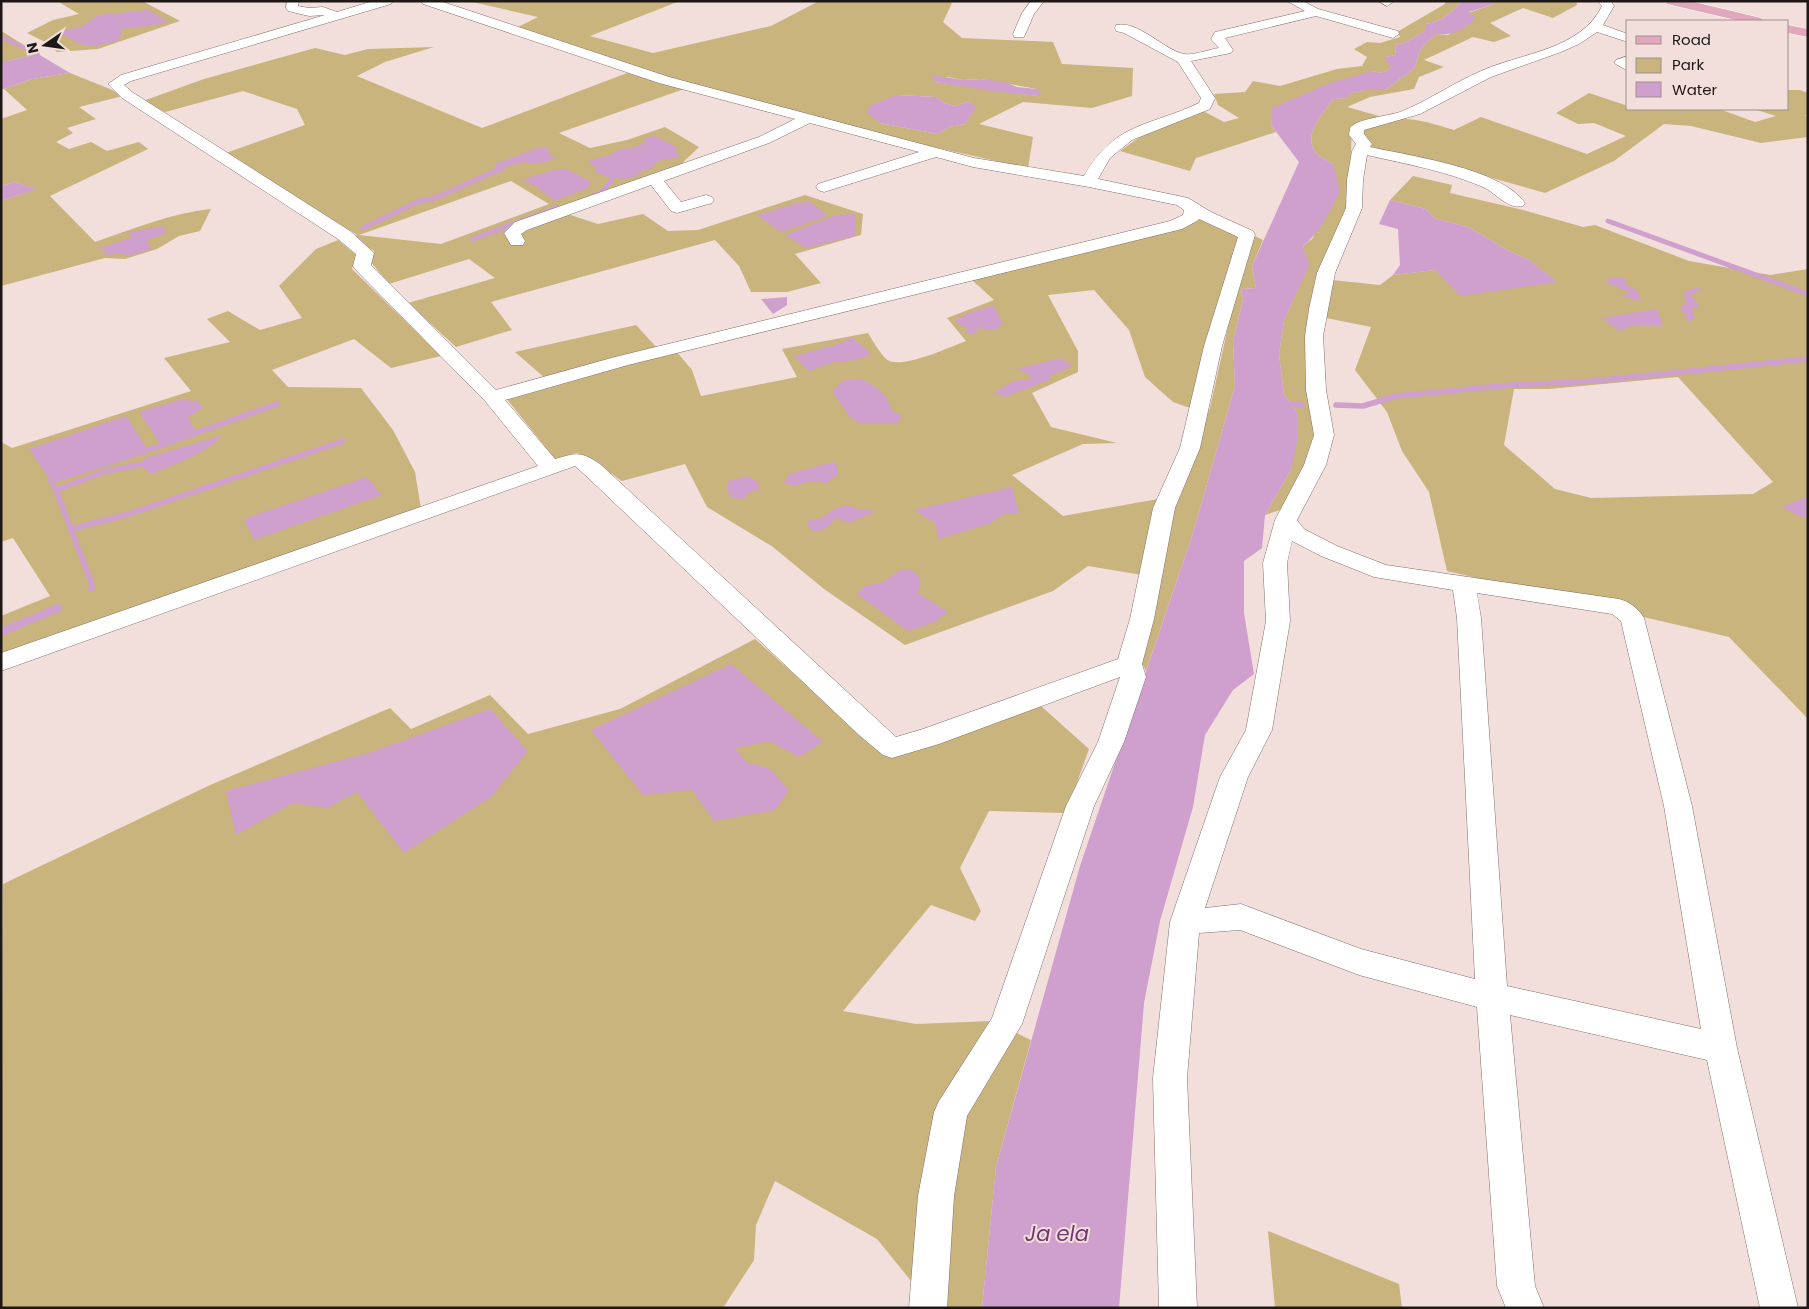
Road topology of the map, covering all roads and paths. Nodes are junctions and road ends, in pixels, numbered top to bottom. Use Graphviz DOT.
graph roads {
  1 [pos="293,1"];
  2 [pos="387,1"];
  3 [pos="427,1"];
  4 [pos="1038,1"];
  5 [pos="1293,1"];
  6 [pos="1604,1"];
  7 [pos="1672,1"];
  8 [pos="1314,12"];
  9 [pos="341,15"];
  10 [pos="1752,20"];
  11 [pos="1596,27"];
  12 [pos="1121,28"];
  13 [pos="1789,29"];
  14 [pos="1808,33"];
  15 [pos="1019,34"];
  16 [pos="1393,34"];
  17 [pos="1626,37"];
  18 [pos="1183,59"];
  19 [pos="809,118"];
  20 [pos="1361,149"];
  21 [pos="936,152"];
  22 [pos="654,179"];
  23 [pos="1089,182"];
  24 [pos="824,187"];
  25 [pos="706,200"];
  26 [pos="1517,203"];
  27 [pos="1192,210"];
  28 [pos="517,241"];
  29 [pos="492,397"];
  30 [pos="549,467"];
  31 [pos="1286,520"];
  32 [pos="1464,583"];
  33 [pos="1,662"];
  34 [pos="1129,664"];
  35 [pos="1185,922"];
  36 [pos="1492,997"];
  37 [pos="1721,1048"];
  38 [pos="928,1308"];
  39 [pos="1178,1308"];
  40 [pos="1525,1308"];
  41 [pos="1779,1308"];
  1 -- 9 [label="street"];
  2 -- 9 [label="street"];
  3 -- 19 [label="street"];
  4 -- 15 [label="street"];
  5 -- 8 [label="street"];
  6 -- 11 [label="street"];
  7 -- 10 [label="main road"];
  8 -- 16 [label="street"];
  8 -- 18 [label="street"];
  9 -- 29 [label="street"];
  11 -- 17 [label="street"];
  11 -- 20 [label="street"];
  12 -- 18 [label="street"];
  13 -- 14 [label="main road"];
  18 -- 23 [label="street"];
  19 -- 21 [label="street"];
  19 -- 22 [label="street"];
  20 -- 26 [label="street"];
  20 -- 31 [label="street"];
  21 -- 23 [label="street"];
  21 -- 24 [label="street"];
  22 -- 25 [label="street"];
  22 -- 28 [label="street"];
  23 -- 27 [label="street"];
  27 -- 29 [label="street"];
  27 -- 34 [label="street"];
  29 -- 30 [label="street"];
  30 -- 33 [label="street"];
  30 -- 34 [label="street"];
  31 -- 32 [label="street"];
  31 -- 35 [label="street"];
  32 -- 36 [label="street"];
  32 -- 37 [label="street"];
  34 -- 38 [label="street"];
  35 -- 36 [label="street"];
  35 -- 39 [label="street"];
  36 -- 37 [label="street"];
  36 -- 40 [label="street"];
  37 -- 41 [label="street"];
}
